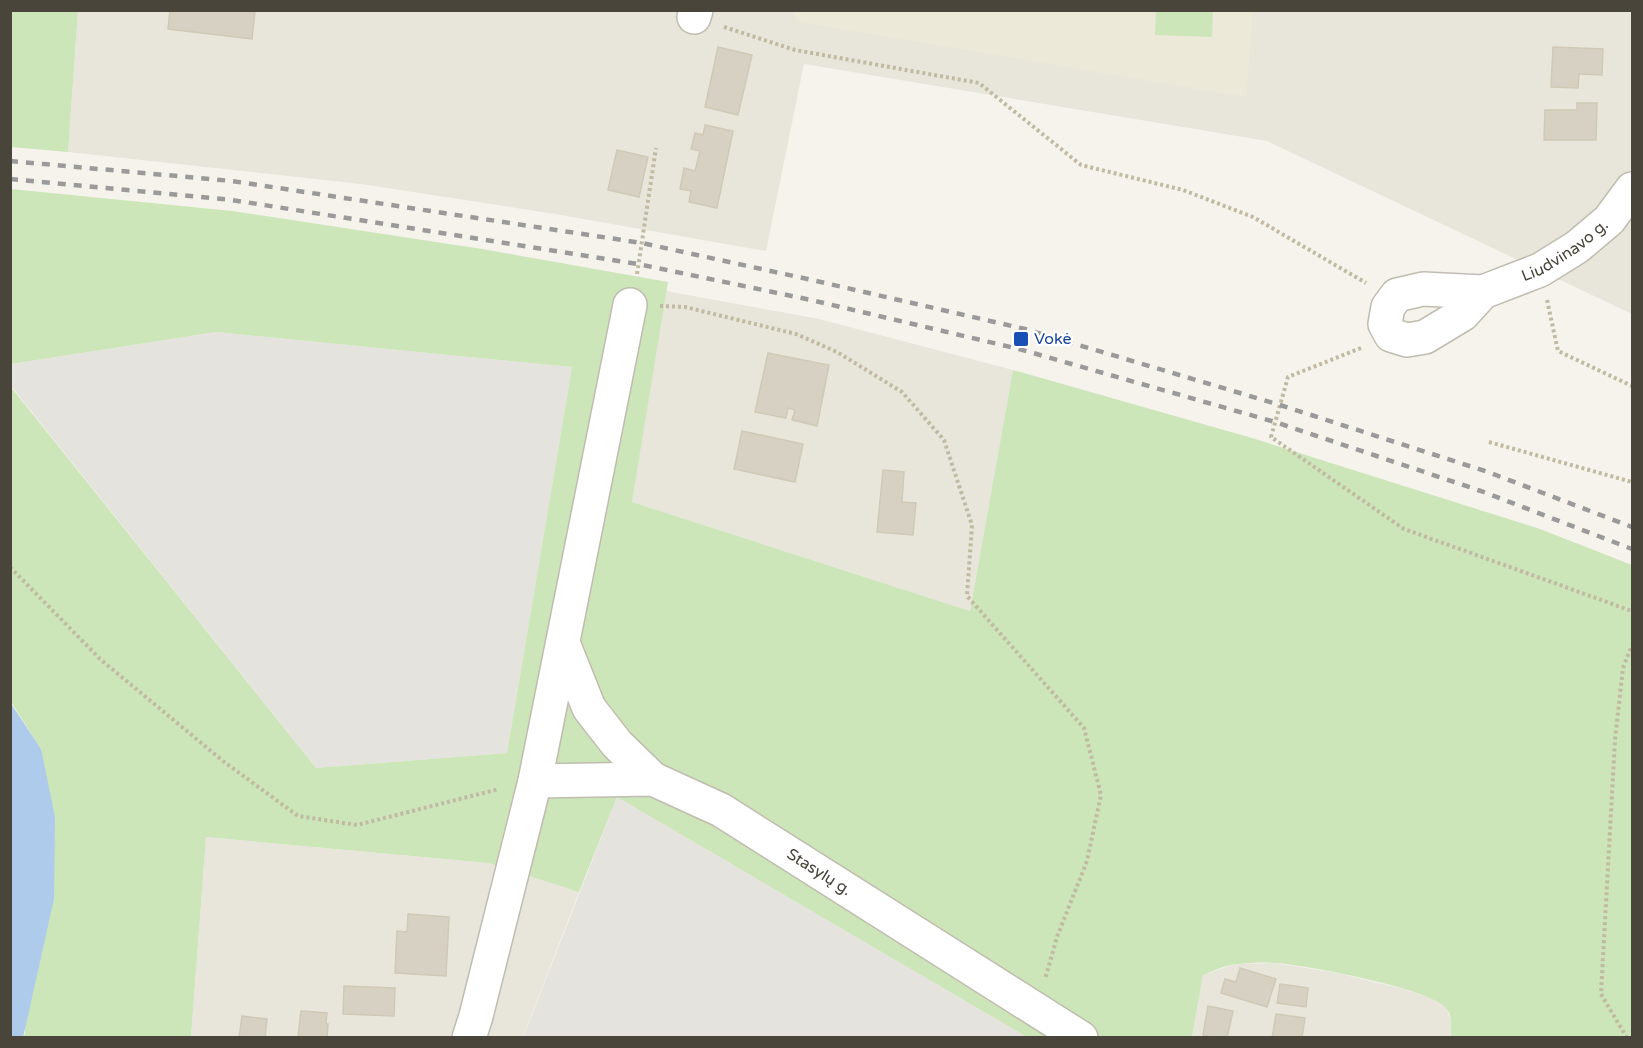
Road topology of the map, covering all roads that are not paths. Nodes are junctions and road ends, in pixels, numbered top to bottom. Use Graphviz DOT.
graph roads {
  1 [pos="1632,189"];
  2 [pos="1482,292"];
  3 [pos="630,305"];
  4 [pos="563,643"];
  5 [pos="653,779"];
  6 [pos="535,781"];
  7 [pos="469,1038"];
  8 [pos="1081,1038"];
  1 -- 2 [label="street, Liudvinavo g."];
  2 -- 2 [label="street, Liudvinavo g."];
  3 -- 4 [label="street"];
  4 -- 5 [label="street"];
  4 -- 6 [label="street"];
  5 -- 6 [label="street, Stasylų g."];
  5 -- 8 [label="street, Stasylų g."];
  6 -- 7 [label="street"];
}
